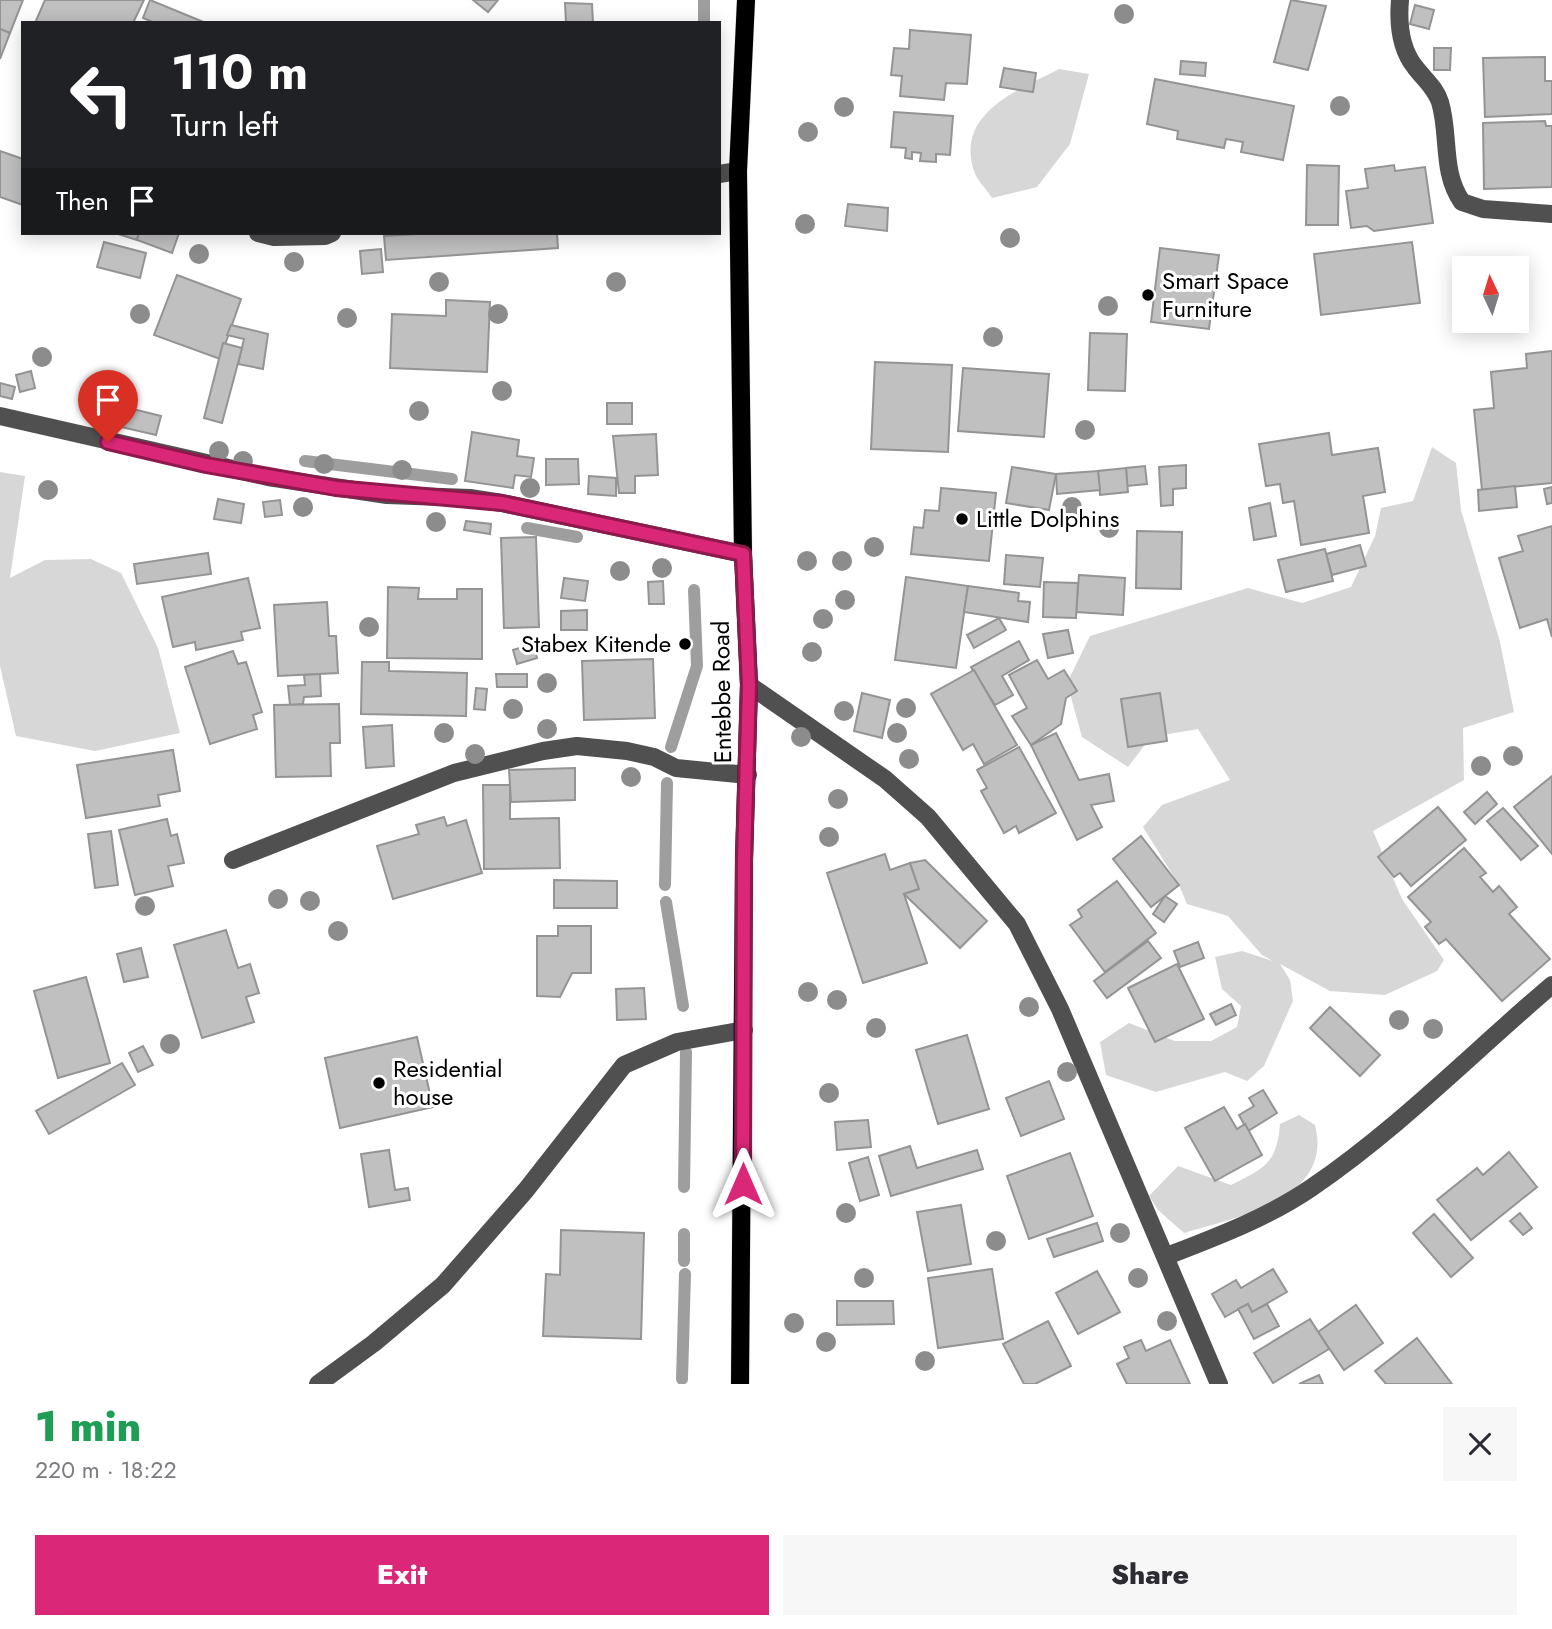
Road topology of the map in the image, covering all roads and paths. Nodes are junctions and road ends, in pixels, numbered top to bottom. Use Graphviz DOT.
graph roads {
  1 [pos="746,0"];
  2 [pos="1400,0"];
  3 [pos="738,171"];
  4 [pos="721,174"];
  5 [pos="1552,214"];
  6 [pos="266,235"];
  7 [pos="327,235"];
  8 [pos="0,416"];
  9 [pos="743,554"];
  10 [pos="749,685"];
  11 [pos="748,775"];
  12 [pos="233,860"];
  13 [pos="1552,985"];
  14 [pos="744,1030"];
  15 [pos="1167,1256"];
  16 [pos="318,1384"];
  17 [pos="740,1384"];
  18 [pos="1219,1384"];
  1 -- 3 [label="main road, Entebbe Road"];
  2 -- 5 [label="street"];
  3 -- 4 [label="street"];
  3 -- 9 [label="main road, Entebbe Road"];
  6 -- 7 [label="street"];
  8 -- 9 [label="street"];
  9 -- 10 [label="main road, Entebbe Road"];
  10 -- 11 [label="main road, Entebbe Road"];
  10 -- 15 [label="street"];
  11 -- 12 [label="street"];
  11 -- 14 [label="main road, Entebbe Road"];
  13 -- 15 [label="street"];
  14 -- 16 [label="street"];
  14 -- 17 [label="main road, Entebbe Road"];
  15 -- 18 [label="street"];
}
